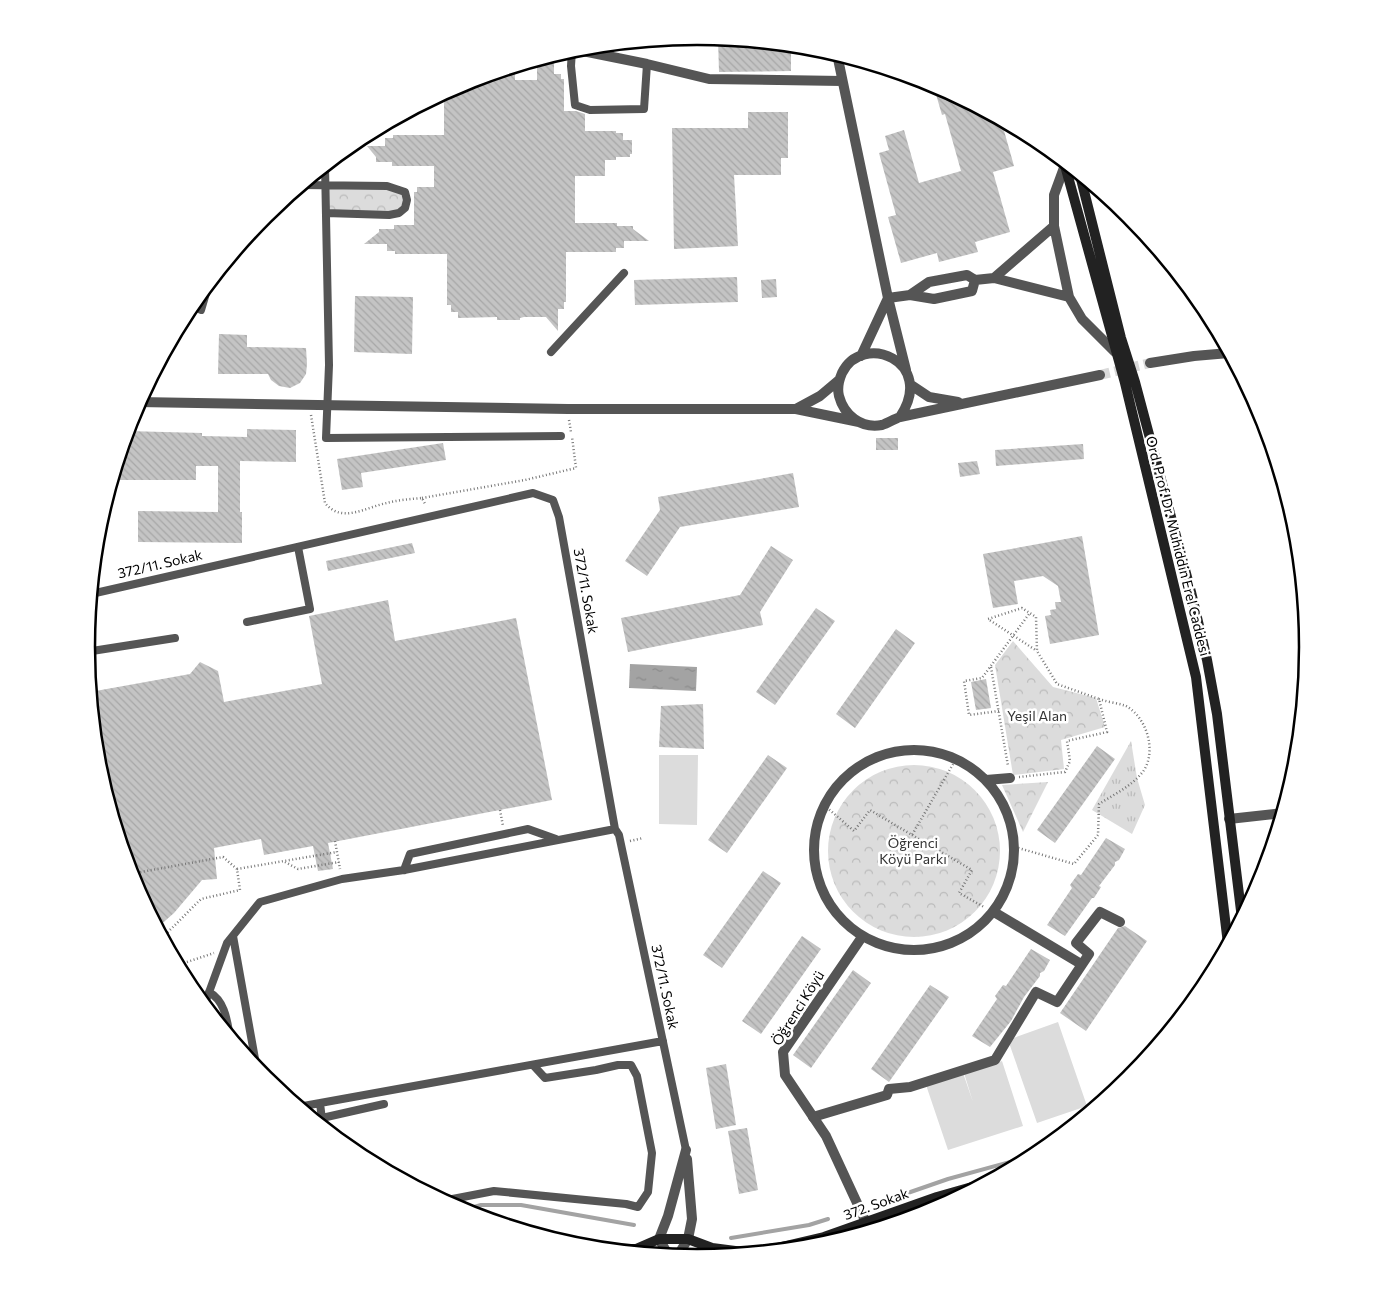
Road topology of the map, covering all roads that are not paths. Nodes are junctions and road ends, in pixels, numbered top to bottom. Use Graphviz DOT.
graph roads {
  1 [pos="595,54"];
  2 [pos="572,59"];
  3 [pos="839,63"];
  4 [pos="648,64"];
  5 [pos="842,81"];
  6 [pos="1062,169"];
  7 [pos="1066,172"];
  8 [pos="325,174"];
  9 [pos="311,185"];
  10 [pos="325,186"];
  11 [pos="1083,186"];
  12 [pos="326,213"];
  13 [pos="1054,226"];
  14 [pos="624,273"];
  15 [pos="994,278"];
  16 [pos="975,280"];
  17 [pos="910,295"];
  18 [pos="1069,297"];
  19 [pos="888,298"];
  20 [pos="203,303"];
  21 [pos="201,310"];
  22 [pos="551,352"];
  23 [pos="1115,352"];
  24 [pos="1223,354"];
  25 [pos="861,356"];
  26 [pos="1150,363"];
  27 [pos="907,373"];
  28 [pos="1100,375"];
  29 [pos="839,380"];
  30 [pos="910,385"];
  31 [pos="147,402"];
  32 [pos="964,403"];
  33 [pos="327,406"];
  34 [pos="796,409"];
  35 [pos="900,417"];
  36 [pos="859,422"];
  37 [pos="560,436"];
  38 [pos="298,547"];
  39 [pos="98,593"];
  40 [pos="247,622"];
  41 [pos="175,638"];
  42 [pos="94,651"];
  43 [pos="1010,778"];
  44 [pos="986,780"];
  45 [pos="1276,813"];
  46 [pos="1230,819"];
  47 [pos="615,829"];
  48 [pos="556,839"];
  49 [pos="404,870"];
  50 [pos="1241,906"];
  51 [pos="994,912"];
  52 [pos="1120,922"];
  53 [pos="1227,934"];
  54 [pos="233,936"];
  55 [pos="862,937"];
  56 [pos="1081,964"];
  57 [pos="209,992"];
  58 [pos="207,997"];
  59 [pos="228,1025"];
  60 [pos="663,1041"];
  61 [pos="255,1056"];
  62 [pos="533,1065"];
  63 [pos="320,1103"];
  64 [pos="384,1104"];
  65 [pos="307,1105"];
  66 [pos="813,1117"];
  67 [pos="322,1118"];
  68 [pos="686,1150"];
  69 [pos="954,1192"];
  70 [pos="454,1199"];
  71 [pos="884,1220"];
  72 [pos="867,1225"];
  73 [pos="688,1239"];
  74 [pos="659,1240"];
  75 [pos="640,1247"];
  76 [pos="665,1249"];
  77 [pos="722,1249"];
  78 [pos="682,1250"];
  1 -- 4 [label="street"];
  2 -- 4 [label="lane"];
  3 -- 5 [label="street"];
  4 -- 5 [label="street"];
  5 -- 19 [label="street"];
  6 -- 13 [label="street"];
  7 -- 23 [label="main road, Ord. Prof. Dr. Muhiddin Erel Caddesi"];
  8 -- 10 [label="lane"];
  9 -- 10 [label="lane"];
  10 -- 12 [label="lane"];
  10 -- 12 [label="lane"];
  11 -- 46 [label="main road, Ord. Prof. Dr. Muhiddin Erel Caddesi"];
  12 -- 33 [label="lane"];
  13 -- 15 [label="street"];
  13 -- 18 [label="street"];
  14 -- 22 [label="lane"];
  15 -- 16 [label="street"];
  15 -- 18 [label="street"];
  16 -- 17 [label="street"];
  16 -- 17 [label="street"];
  17 -- 19 [label="street"];
  18 -- 23 [label="street"];
  19 -- 25 [label="street"];
  19 -- 27 [label="street"];
  20 -- 21 [label="lane"];
  23 -- 53 [label="main road, Ord. Prof. Dr. Muhiddin Erel Caddesi"];
  24 -- 26 [label="street"];
  25 -- 27 [label="street"];
  25 -- 29 [label="street"];
  27 -- 30 [label="street"];
  28 -- 32 [label="street"];
  29 -- 34 [label="street"];
  29 -- 36 [label="street"];
  30 -- 32 [label="street"];
  30 -- 35 [label="street"];
  31 -- 33 [label="street"];
  32 -- 35 [label="street"];
  33 -- 34 [label="street"];
  33 -- 37 [label="lane"];
  34 -- 36 [label="street"];
  35 -- 36 [label="street"];
  38 -- 39 [label="lane, 372/11. Sokak"];
  38 -- 40 [label="lane"];
  38 -- 47 [label="lane, 372/11. Sokak"];
  41 -- 42 [label="lane"];
  43 -- 44 [label="street"];
  44 -- 51 [label="street"];
  44 -- 55 [label="street"];
  45 -- 46 [label="street"];
  46 -- 50 [label="main road, Ord. Prof. Dr. Muhiddin Erel Caddesi"];
  47 -- 48 [label="lane"];
  47 -- 60 [label="lane, 372/11. Sokak"];
  48 -- 49 [label="lane"];
  48 -- 49 [label="lane"];
  49 -- 54 [label="lane"];
  51 -- 55 [label="street"];
  51 -- 56 [label="street"];
  52 -- 56 [label="street"];
  54 -- 57 [label="lane"];
  54 -- 61 [label="lane"];
  55 -- 66 [label="street, Öğrenci Köyü"];
  56 -- 66 [label="street"];
  57 -- 58 [label="lane"];
  57 -- 59 [label="lane"];
  60 -- 62 [label="lane"];
  60 -- 68 [label="lane, 372/11. Sokak"];
  62 -- 63 [label="lane"];
  62 -- 70 [label="lane"];
  63 -- 65 [label="lane"];
  63 -- 67 [label="lane"];
  64 -- 67 [label="lane"];
  66 -- 72 [label="street, Öğrenci Köyü"];
  68 -- 73 [label="street, 372/11. Sokak"];
  68 -- 74 [label="street, 372/11. Sokak"];
  69 -- 71 [label="main road, 372. Sokak"];
  73 -- 74 [label="main road, 372. Sokak"];
  73 -- 77 [label="main road, 372. Sokak"];
  73 -- 78 [label="street, 372/11. Sokak"];
  74 -- 75 [label="main road, 372. Sokak"];
  74 -- 76 [label="street"];
}
